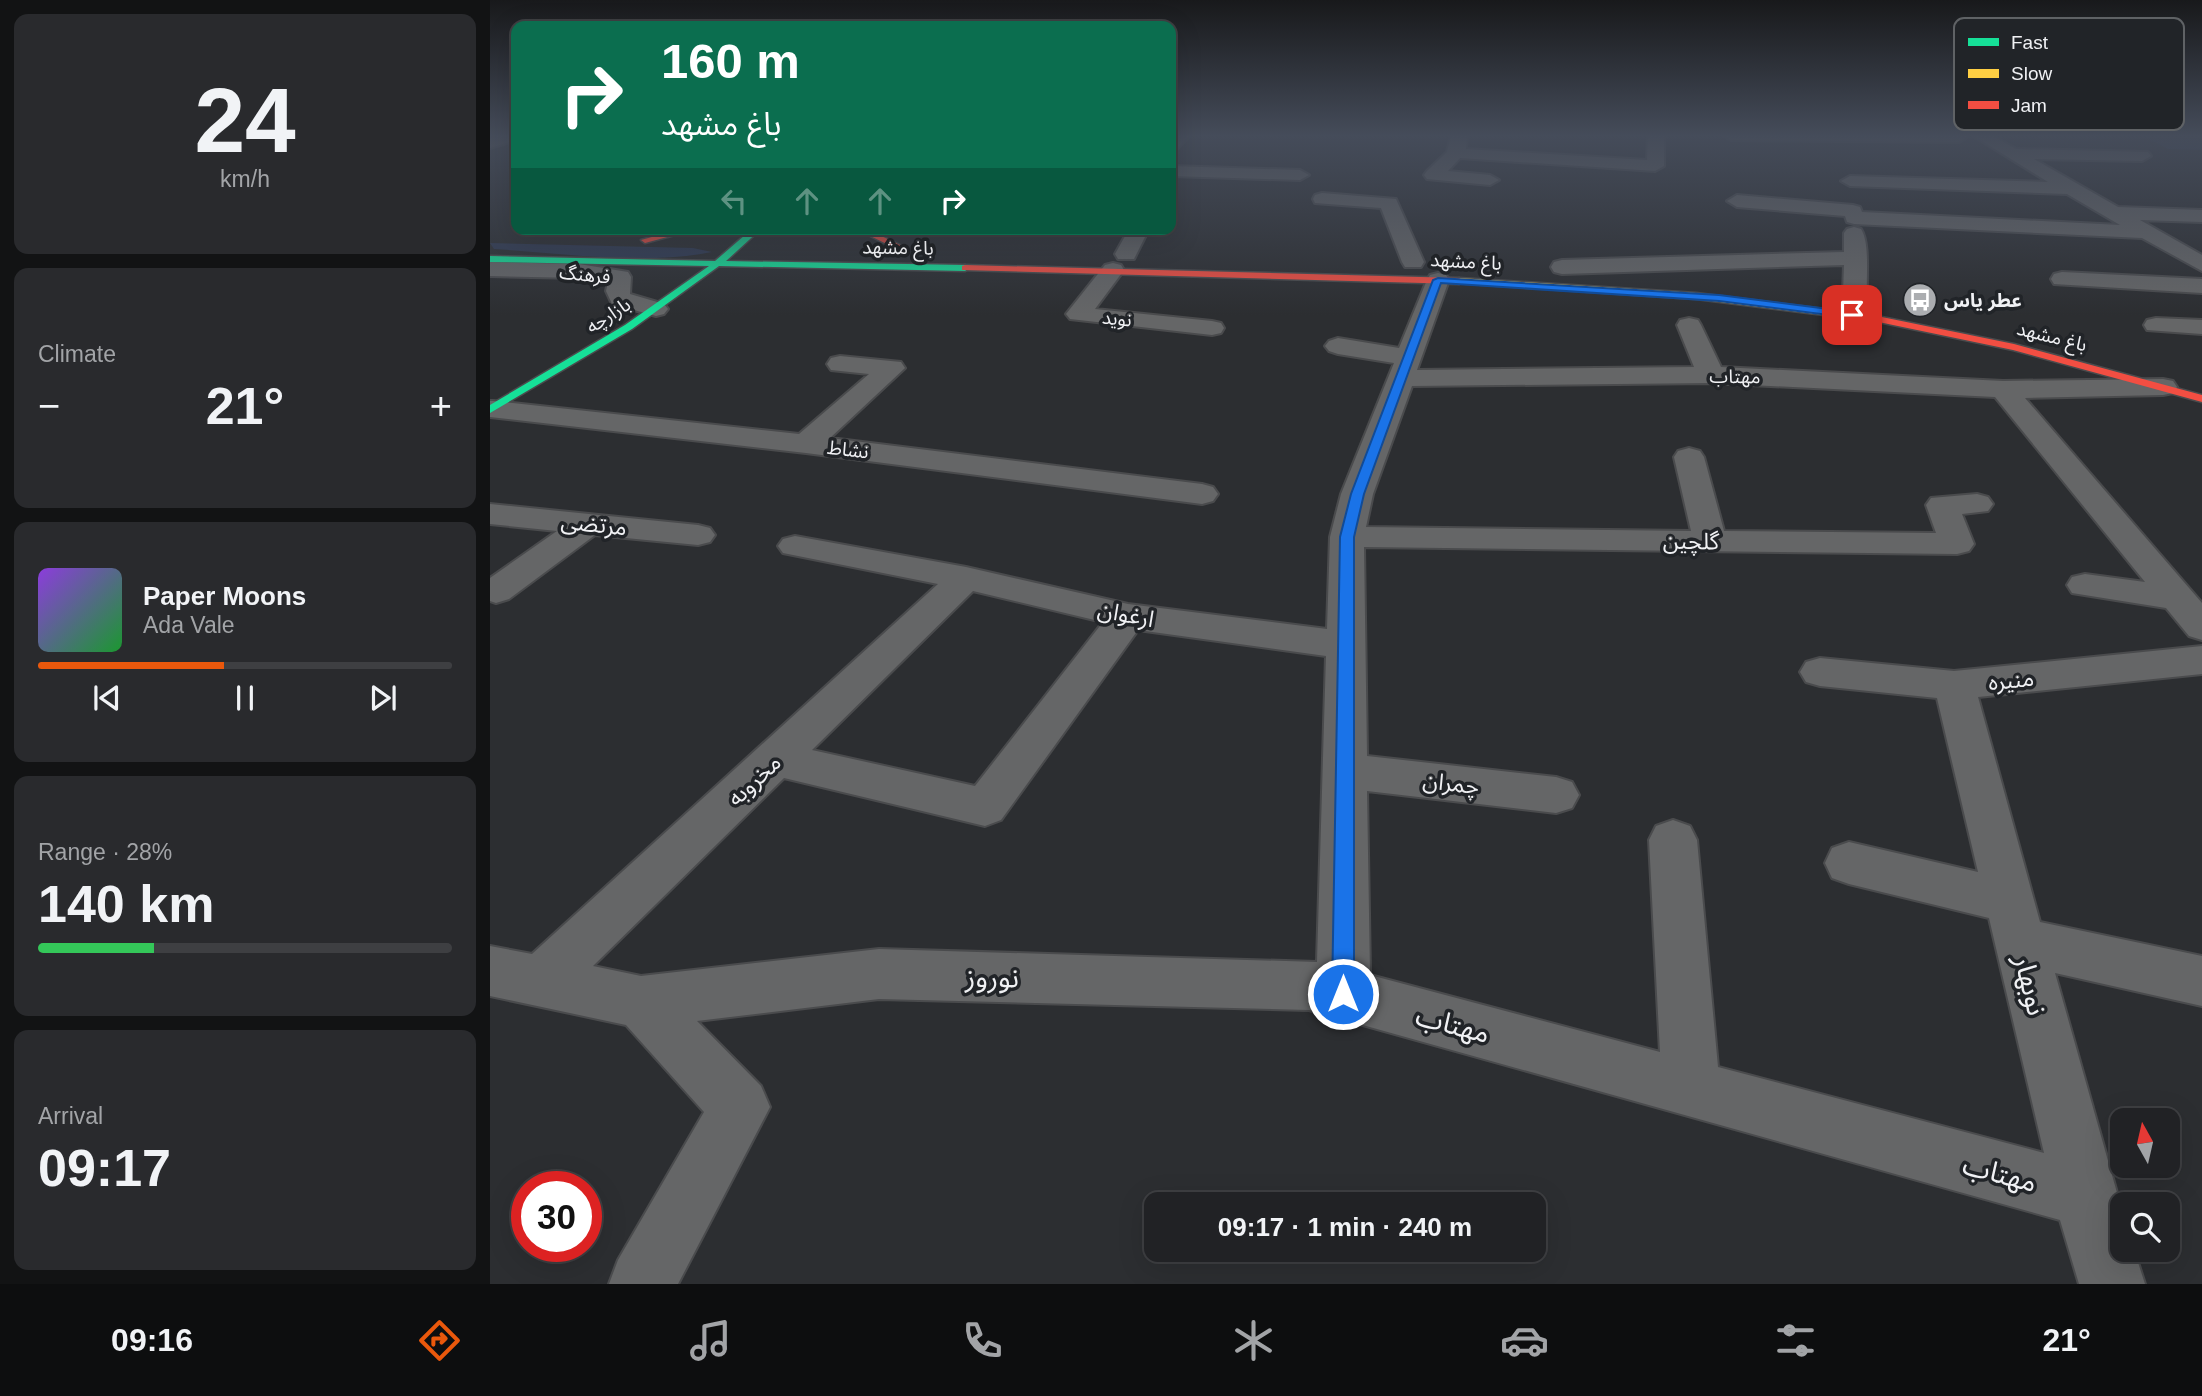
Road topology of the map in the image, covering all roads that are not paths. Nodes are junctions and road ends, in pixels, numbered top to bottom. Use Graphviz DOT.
graph roads {
  1 [pos="1851,195"];
  2 [pos="2083,195"];
  3 [pos="1322,200"];
  4 [pos="1737,201"];
  5 [pos="2116,212"];
  6 [pos="1853,214"];
  7 [pos="2202,216"];
  8 [pos="2148,232"];
  9 [pos="752,235"];
  10 [pos="764,235"];
  11 [pos="875,235"];
  12 [pos="1136,235"];
  13 [pos="703,238"];
  14 [pos="638,240"];
  15 [pos="742,244"];
  16 [pos="769,245"];
  17 [pos="862,247"];
  18 [pos="1123,258"];
  19 [pos="1856,258"];
  20 [pos="490,259"];
  21 [pos="608,262"];
  22 [pos="2202,264"];
  23 [pos="716,266"];
  24 [pos="1419,267"];
  25 [pos="1555,267"];
  26 [pos="490,269"];
  27 [pos="642,278"];
  28 [pos="2062,279"];
  29 [pos="2202,286"];
  30 [pos="1855,295"];
  31 [pos="1719,298"];
  32 [pos="654,302"];
  33 [pos="1689,325"];
  34 [pos="2156,325"];
  35 [pos="2202,327"];
  36 [pos="1212,328"];
  37 [pos="1338,346"];
  38 [pos="2069,362"];
  39 [pos="840,364"];
  40 [pos="1403,367"];
  41 [pos="1711,375"];
  42 [pos="2163,387"];
  43 [pos="2003,389"];
  44 [pos="2071,390"];
  45 [pos="2202,398"];
  46 [pos="491,410"];
  47 [pos="806,444"];
  48 [pos="1689,457"];
  49 [pos="1202,494"];
  50 [pos="1977,503"];
  51 [pos="490,513"];
  52 [pos="588,524"];
  53 [pos="698,535"];
  54 [pos="1347,537"];
  55 [pos="1710,541"];
  56 [pos="795,547"];
  57 [pos="966,578"];
  58 [pos="2085,585"];
  59 [pos="496,592"];
  60 [pos="2178,598"];
  61 [pos="1128,617"];
  62 [pos="2202,627"];
  63 [pos="1346,645"];
  64 [pos="2202,660"];
  65 [pos="1820,672"];
  66 [pos="1954,685"];
  67 [pos="776,759"];
  68 [pos="1345,771"];
  69 [pos="1556,795"];
  70 [pos="1673,841"];
  71 [pos="1849,863"];
  72 [pos="2014,921"];
  73 [pos="490,971"];
  74 [pos="541,981"];
  75 [pos="2202,981"];
  76 [pos="1343,994"];
  77 [pos="641,1002"];
  78 [pos="1691,1089"];
  79 [pos="2085,1195"];
  80 [pos="642,1284"];
  81 [pos="2112,1284"];
  1 -- 6 [label="street"];
  2 -- 5 [label="street"];
  3 -- 24 [label="street"];
  4 -- 6 [label="street"];
  5 -- 7 [label="street"];
  5 -- 8 [label="street"];
  6 -- 8 [label="street"];
  6 -- 19 [label="street"];
  8 -- 22 [label="street"];
  9 -- 15 [label="main road, بازارچه"];
  10 -- 15 [label="main road, بازارچه"];
  11 -- 17 [label="main road, باغ مشهد"];
  12 -- 18 [label="street"];
  13 -- 14 [label="main road"];
  13 -- 15 [label="main road"];
  15 -- 16 [label="main road"];
  15 -- 23 [label="main road, بازارچه"];
  18 -- 23 [label="main road, باغ مشهد"];
  18 -- 24 [label="main road, باغ مشهد"];
  18 -- 36 [label="street, نوید"];
  19 -- 25 [label="street"];
  19 -- 30 [label="street"];
  20 -- 21 [label="main road, باغ مشهد"];
  21 -- 23 [label="main road, باغ مشهد"];
  21 -- 27 [label="main road"];
  23 -- 32 [label="main road, بازارچه"];
  24 -- 31 [label="main road, باغ مشهد"];
  24 -- 40 [label="street"];
  25 -- 31 [label="main road"];
  26 -- 32 [label="street, فرهنگ"];
  28 -- 29 [label="street"];
  31 -- 38 [label="main road, باغ مشهد"];
  32 -- 46 [label="main road, بازارچه"];
  33 -- 41 [label="street"];
  34 -- 35 [label="street"];
  37 -- 40 [label="street, مهتاب"];
  38 -- 42 [label="main road, باغ مشهد"];
  38 -- 44 [label="street"];
  39 -- 47 [label="street"];
  40 -- 41 [label="street, مهتاب"];
  40 -- 54 [label="street"];
  41 -- 43 [label="street, مهتاب"];
  42 -- 44 [label="street, مهتاب"];
  42 -- 45 [label="main road, باغ مشهد"];
  43 -- 44 [label="street, مهتاب"];
  43 -- 60 [label="street"];
  46 -- 47 [label="street, نشاط"];
  47 -- 49 [label="street, نشاط"];
  48 -- 55 [label="street"];
  50 -- 55 [label="street, گلچین"];
  51 -- 52 [label="street, مرتضی"];
  52 -- 53 [label="street, مرتضی"];
  52 -- 59 [label="street"];
  54 -- 55 [label="street, گلچین"];
  54 -- 63 [label="street"];
  56 -- 57 [label="street, ارغوان"];
  57 -- 61 [label="street, ارغوان"];
  57 -- 67 [label="street, مخروبه"];
  58 -- 60 [label="street"];
  60 -- 62 [label="street"];
  61 -- 63 [label="street, ارغوان"];
  61 -- 67 [label="street"];
  63 -- 68 [label="street"];
  64 -- 66 [label="street, منیره"];
  65 -- 66 [label="street, منیره"];
  66 -- 72 [label="street, نوبهار"];
  67 -- 74 [label="street, مخروبه"];
  68 -- 69 [label="street, چمران"];
  68 -- 76 [label="street"];
  70 -- 78 [label="street"];
  71 -- 72 [label="street"];
  72 -- 75 [label="street"];
  72 -- 79 [label="street, نوبهار"];
  73 -- 74 [label="street, نوروز"];
  74 -- 77 [label="street, نوروز"];
  76 -- 77 [label="street, نوروز"];
  76 -- 78 [label="street, مهتاب"];
  77 -- 80 [label="street"];
  78 -- 79 [label="street, مهتاب"];
  79 -- 81 [label="street, نوبهار"];
}
